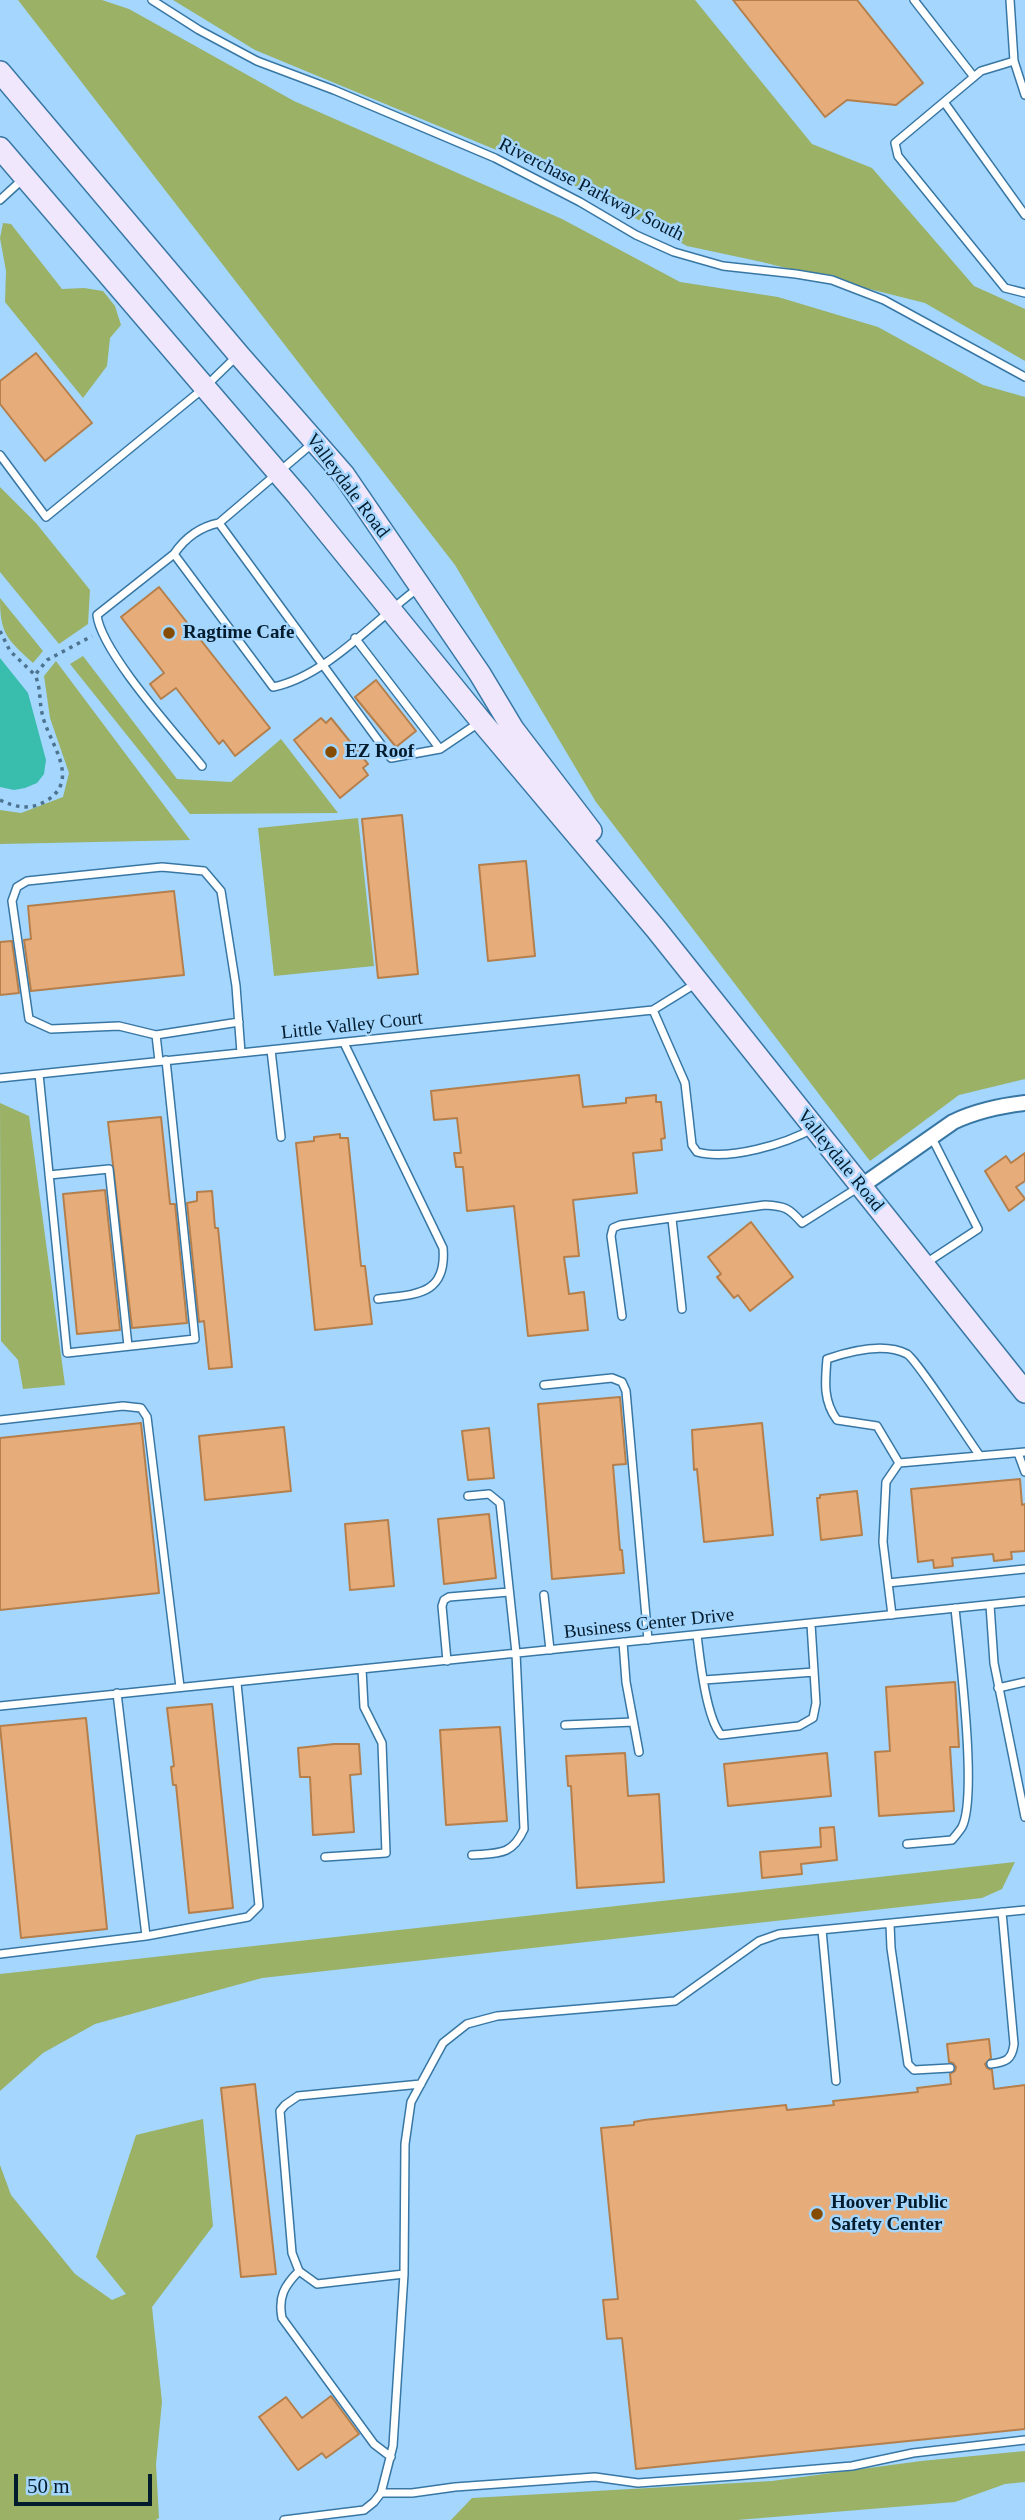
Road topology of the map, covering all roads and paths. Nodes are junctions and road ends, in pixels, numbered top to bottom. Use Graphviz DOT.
graph roads {
  1 [pos="152,0"];
  2 [pos="914,0"];
  3 [pos="1010,0"];
  4 [pos="1014,61"];
  5 [pos="0,72"];
  6 [pos="974,77"];
  7 [pos="1025,95"];
  8 [pos="944,102"];
  9 [pos="0,148"];
  10 [pos="25,177"];
  11 [pos="0,200"];
  12 [pos="1025,215"];
  13 [pos="1025,293"];
  14 [pos="239,355"];
  15 [pos="1025,377"];
  16 [pos="204,388"];
  17 [pos="314,441"];
  18 [pos="0,455"];
  19 [pos="276,472"];
  20 [pos="219,523"];
  21 [pos="174,554"];
  22 [pos="421,586"];
  23 [pos="390,609"];
  24 [pos="0,631"];
  25 [pos="101,632"];
  26 [pos="355,638"];
  27 [pos="323,666"];
  28 [pos="35,675"];
  29 [pos="500,707"];
  30 [pos="481,721"];
  31 [pos="440,749"];
  32 [pos="202,766"];
  33 [pos="0,800"];
  34 [pos="656,929"];
  35 [pos="698,981"];
  36 [pos="653,1010"];
  37 [pos="239,1022"];
  38 [pos="156,1035"];
  39 [pos="344,1043"];
  40 [pos="271,1050"];
  41 [pos="241,1053"];
  42 [pos="162,1061"];
  43 [pos="39,1074"];
  44 [pos="0,1078"];
  45 [pos="1025,1103"];
  46 [pos="814,1128"];
  47 [pos="931,1136"];
  48 [pos="281,1137"];
  49 [pos="49,1175"];
  50 [pos="860,1187"];
  51 [pos="671,1219"];
  52 [pos="924,1264"];
  53 [pos="378,1299"];
  54 [pos="682,1309"];
  55 [pos="622,1316"];
  56 [pos="128,1346"];
  57 [pos="544,1385"];
  58 [pos="1025,1392"];
  59 [pos="0,1420"];
  60 [pos="1021,1452"];
  61 [pos="980,1456"];
  62 [pos="899,1463"];
  63 [pos="1025,1472"];
  64 [pos="468,1496"];
  65 [pos="1025,1569"];
  66 [pos="888,1583"];
  67 [pos="509,1592"];
  68 [pos="544,1595"];
  69 [pos="1025,1601"];
  70 [pos="990,1605"];
  71 [pos="955,1608"];
  72 [pos="892,1615"];
  73 [pos="811,1623"];
  74 [pos="697,1635"];
  75 [pos="648,1640"];
  76 [pos="623,1642"];
  77 [pos="550,1650"];
  78 [pos="516,1653"];
  79 [pos="447,1661"];
  80 [pos="362,1669"];
  81 [pos="814,1672"];
  82 [pos="704,1680"];
  83 [pos="1025,1682"];
  84 [pos="237,1683"];
  85 [pos="180,1687"];
  86 [pos="998,1688"];
  87 [pos="117,1693"];
  88 [pos="0,1706"];
  89 [pos="633,1721"];
  90 [pos="565,1725"];
  91 [pos="639,1752"];
  92 [pos="1025,1817"];
  93 [pos="906,1844"];
  94 [pos="472,1855"];
  95 [pos="325,1857"];
  96 [pos="1025,1910"];
  97 [pos="1002,1912"];
  98 [pos="890,1924"];
  99 [pos="822,1930"];
  100 [pos="146,1936"];
  101 [pos="0,1955"];
  102 [pos="991,2064"];
  103 [pos="950,2068"];
  104 [pos="836,2081"];
  105 [pos="421,2084"];
  106 [pos="299,2271"];
  107 [pos="404,2274"];
  108 [pos="1025,2440"];
  109 [pos="391,2457"];
  110 [pos="381,2493"];
  111 [pos="284,2520"];
  1 -- 15 [label="lane, Riverchase Parkway South"];
  2 -- 6 [label="lane"];
  3 -- 4 [label="lane"];
  4 -- 6 [label="lane"];
  4 -- 7 [label="lane"];
  5 -- 14 [label="main road, Valleydale Road"];
  6 -- 8 [label="lane"];
  8 -- 12 [label="lane"];
  8 -- 13 [label="lane"];
  9 -- 10 [label="main road, Valleydale Road"];
  10 -- 11 [label="lane"];
  10 -- 16 [label="main road, Valleydale Road"];
  14 -- 16 [label="lane"];
  14 -- 17 [label="main road, Valleydale Road"];
  16 -- 18 [label="lane"];
  16 -- 19 [label="main road, Valleydale Road"];
  17 -- 19 [label="lane"];
  17 -- 22 [label="main road, Valleydale Road"];
  19 -- 20 [label="lane"];
  19 -- 23 [label="main road, Valleydale Road"];
  20 -- 21 [label="lane"];
  20 -- 27 [label="lane"];
  21 -- 25 [label="lane"];
  21 -- 27 [label="lane"];
  22 -- 23 [label="lane"];
  22 -- 29 [label="main road, Valleydale Road"];
  23 -- 26 [label="lane"];
  23 -- 30 [label="main road, Valleydale Road"];
  24 -- 28 [label="path"];
  25 -- 28 [label="path"];
  25 -- 32 [label="lane"];
  26 -- 27 [label="lane"];
  26 -- 31 [label="lane"];
  27 -- 31 [label="lane"];
  28 -- 33 [label="path"];
  29 -- 30 [label="lane"];
  29 -- 34 [label="main road, Valleydale Road"];
  30 -- 31 [label="lane"];
  30 -- 34 [label="main road, Valleydale Road"];
  34 -- 35 [label="main road, Valleydale Road"];
  35 -- 36 [label="lane, Little Valley Court"];
  35 -- 46 [label="main road, Valleydale Road"];
  36 -- 39 [label="lane, Little Valley Court"];
  36 -- 46 [label="lane"];
  37 -- 38 [label="lane"];
  37 -- 38 [label="lane"];
  37 -- 41 [label="lane"];
  38 -- 42 [label="lane"];
  39 -- 40 [label="lane, Little Valley Court"];
  39 -- 53 [label="lane"];
  40 -- 41 [label="lane, Little Valley Court"];
  40 -- 48 [label="lane"];
  41 -- 42 [label="lane, Little Valley Court"];
  42 -- 43 [label="lane, Little Valley Court"];
  42 -- 56 [label="lane"];
  43 -- 44 [label="lane, Little Valley Court"];
  43 -- 49 [label="lane"];
  45 -- 47 [label="street"];
  46 -- 50 [label="main road, Valleydale Road"];
  47 -- 50 [label="street"];
  47 -- 52 [label="lane"];
  49 -- 56 [label="lane"];
  49 -- 56 [label="lane"];
  50 -- 51 [label="lane"];
  50 -- 52 [label="main road, Valleydale Road"];
  51 -- 54 [label="lane"];
  51 -- 55 [label="lane"];
  52 -- 58 [label="main road, Valleydale Road"];
  57 -- 75 [label="lane"];
  59 -- 85 [label="lane"];
  60 -- 61 [label="lane"];
  60 -- 63 [label="lane"];
  61 -- 62 [label="lane"];
  61 -- 62 [label="lane"];
  62 -- 66 [label="lane"];
  64 -- 67 [label="lane"];
  65 -- 66 [label="lane"];
  66 -- 72 [label="lane"];
  67 -- 78 [label="lane"];
  67 -- 79 [label="lane"];
  68 -- 77 [label="lane"];
  69 -- 70 [label="lane, Business Center Drive"];
  70 -- 71 [label="lane, Business Center Drive"];
  70 -- 86 [label="lane"];
  71 -- 72 [label="lane, Business Center Drive"];
  71 -- 93 [label="lane"];
  72 -- 73 [label="lane, Business Center Drive"];
  73 -- 74 [label="lane, Business Center Drive"];
  73 -- 81 [label="lane"];
  74 -- 75 [label="lane, Business Center Drive"];
  74 -- 82 [label="lane"];
  75 -- 76 [label="lane, Business Center Drive"];
  76 -- 77 [label="lane, Business Center Drive"];
  76 -- 89 [label="lane"];
  77 -- 78 [label="lane, Business Center Drive"];
  78 -- 79 [label="lane, Business Center Drive"];
  78 -- 94 [label="lane"];
  79 -- 80 [label="lane, Business Center Drive"];
  80 -- 84 [label="lane, Business Center Drive"];
  80 -- 95 [label="lane"];
  81 -- 82 [label="lane"];
  81 -- 82 [label="lane"];
  83 -- 86 [label="lane"];
  84 -- 85 [label="lane, Business Center Drive"];
  84 -- 100 [label="lane"];
  85 -- 87 [label="lane, Business Center Drive"];
  86 -- 92 [label="lane"];
  87 -- 88 [label="lane, Business Center Drive"];
  87 -- 100 [label="lane"];
  89 -- 90 [label="lane"];
  89 -- 91 [label="lane"];
  96 -- 97 [label="lane"];
  97 -- 98 [label="lane"];
  97 -- 102 [label="lane"];
  98 -- 99 [label="lane"];
  98 -- 103 [label="lane"];
  99 -- 104 [label="lane"];
  99 -- 105 [label="lane"];
  100 -- 101 [label="lane"];
  105 -- 106 [label="lane"];
  105 -- 107 [label="lane"];
  106 -- 107 [label="lane"];
  106 -- 109 [label="lane"];
  107 -- 109 [label="lane"];
  108 -- 110 [label="lane"];
  109 -- 110 [label="lane"];
  110 -- 111 [label="lane"];
}
